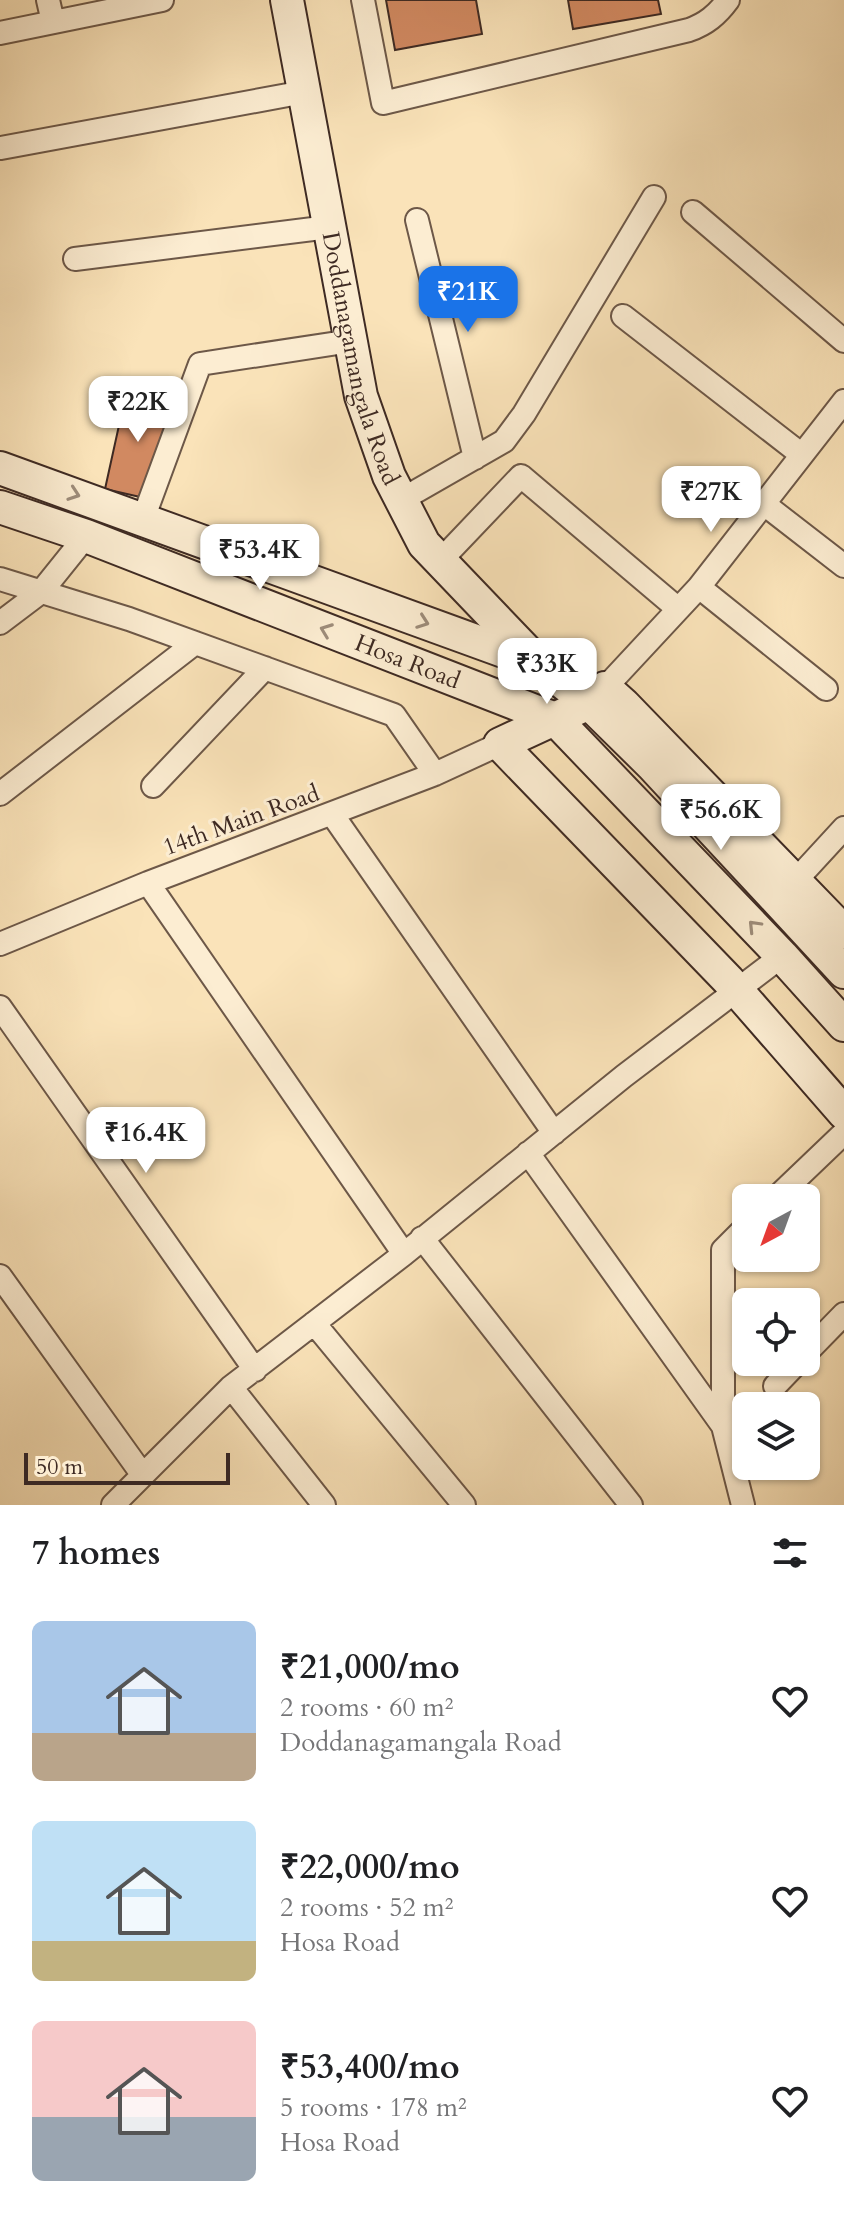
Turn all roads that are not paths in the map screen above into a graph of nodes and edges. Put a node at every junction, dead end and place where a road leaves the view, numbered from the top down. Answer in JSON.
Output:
{"nodes":[{"id":1,"x":162,"y":0,"type":"edge"},
{"id":2,"x":287,"y":0,"type":"edge"},
{"id":3,"x":363,"y":0,"type":"edge"},
{"id":4,"x":728,"y":0,"type":"edge"},
{"id":5,"x":135,"y":3,"type":"edge"},
{"id":6,"x":51,"y":11,"type":"edge"},
{"id":7,"x":0,"y":33,"type":"edge"},
{"id":8,"x":304,"y":92,"type":"junction"},
{"id":9,"x":1,"y":148,"type":"edge"},
{"id":10,"x":654,"y":197,"type":"dead end"},
{"id":11,"x":693,"y":212,"type":"dead end"},
{"id":12,"x":417,"y":220,"type":"dead end"},
{"id":13,"x":329,"y":227,"type":"junction"},
{"id":14,"x":75,"y":259,"type":"dead end"},
{"id":15,"x":623,"y":316,"type":"dead end"},
{"id":16,"x":351,"y":341,"type":"junction"},
{"id":17,"x":844,"y":341,"type":"edge"},
{"id":18,"x":844,"y":401,"type":"edge"},
{"id":19,"x":802,"y":455,"type":"junction"},
{"id":20,"x":475,"y":458,"type":"junction"},
{"id":21,"x":0,"y":468,"type":"edge"},
{"id":22,"x":401,"y":500,"type":"junction"},
{"id":23,"x":764,"y":504,"type":"junction"},
{"id":24,"x":0,"y":507,"type":"edge"},
{"id":25,"x":143,"y":519,"type":"junction"},
{"id":26,"x":86,"y":536,"type":"junction"},
{"id":27,"x":441,"y":560,"type":"junction"},
{"id":28,"x":844,"y":566,"type":"edge"},
{"id":29,"x":0,"y":579,"type":"edge"},
{"id":30,"x":699,"y":587,"type":"junction"},
{"id":31,"x":41,"y":592,"type":"junction"},
{"id":32,"x":677,"y":608,"type":"junction"},
{"id":33,"x":0,"y":623,"type":"edge"},
{"id":34,"x":195,"y":643,"type":"junction"},
{"id":35,"x":539,"y":664,"type":"junction"},
{"id":36,"x":265,"y":668,"type":"junction"},
{"id":37,"x":826,"y":689,"type":"dead end"},
{"id":38,"x":597,"y":695,"type":"junction"},
{"id":39,"x":508,"y":700,"type":"junction"},
{"id":40,"x":555,"y":719,"type":"junction"},
{"id":41,"x":500,"y":744,"type":"junction"},
{"id":42,"x":435,"y":774,"type":"junction"},
{"id":43,"x":153,"y":786,"type":"dead end"},
{"id":44,"x":0,"y":794,"type":"edge"},
{"id":45,"x":332,"y":814,"type":"junction"},
{"id":46,"x":844,"y":828,"type":"edge"},
{"id":47,"x":148,"y":883,"type":"junction"},
{"id":48,"x":787,"y":890,"type":"junction"},
{"id":49,"x":844,"y":932,"type":"edge"},
{"id":50,"x":0,"y":944,"type":"edge"},
{"id":51,"x":782,"y":956,"type":"junction"},
{"id":52,"x":844,"y":972,"type":"edge"},
{"id":53,"x":737,"y":991,"type":"junction"},
{"id":54,"x":0,"y":1007,"type":"edge"},
{"id":55,"x":844,"y":1025,"type":"edge"},
{"id":56,"x":844,"y":1113,"type":"edge"},
{"id":57,"x":554,"y":1133,"type":"junction"},
{"id":58,"x":844,"y":1133,"type":"edge"},
{"id":59,"x":528,"y":1153,"type":"junction"},
{"id":60,"x":791,"y":1184,"type":"edge"},
{"id":61,"x":422,"y":1238,"type":"junction"},
{"id":62,"x":732,"y":1241,"type":"edge"},
{"id":63,"x":404,"y":1254,"type":"junction"},
{"id":64,"x":0,"y":1276,"type":"edge"},
{"id":65,"x":844,"y":1314,"type":"edge"},
{"id":66,"x":314,"y":1323,"type":"junction"},
{"id":67,"x":820,"y":1339,"type":"edge"},
{"id":68,"x":255,"y":1370,"type":"junction"},
{"id":69,"x":785,"y":1376,"type":"edge"},
{"id":70,"x":775,"y":1386,"type":"dead end"},
{"id":71,"x":231,"y":1387,"type":"junction"},
{"id":72,"x":723,"y":1426,"type":"junction"},
{"id":73,"x":142,"y":1474,"type":"junction"},
{"id":74,"x":113,"y":1505,"type":"edge"},
{"id":75,"x":324,"y":1505,"type":"edge"},
{"id":76,"x":464,"y":1505,"type":"edge"},
{"id":77,"x":631,"y":1505,"type":"edge"},
{"id":78,"x":743,"y":1505,"type":"edge"}],
"edges":[{"from":1,"to":5,"type":"street"},
{"from":2,"to":8,"type":"main road","name":"Doddanagamangala Road"},
{"from":3,"to":4,"type":"street"},
{"from":5,"to":6,"type":"street"},
{"from":6,"to":7,"type":"street"},
{"from":8,"to":9,"type":"street"},
{"from":8,"to":13,"type":"main road","name":"Doddanagamangala Road"},
{"from":10,"to":20,"type":"street"},
{"from":11,"to":17,"type":"street"},
{"from":12,"to":20,"type":"street"},
{"from":13,"to":14,"type":"street"},
{"from":13,"to":16,"type":"main road","name":"Doddanagamangala Road"},
{"from":15,"to":19,"type":"street"},
{"from":16,"to":22,"type":"main road","name":"Doddanagamangala Road"},
{"from":16,"to":25,"type":"street"},
{"from":18,"to":19,"type":"street"},
{"from":19,"to":23,"type":"street"},
{"from":20,"to":22,"type":"street"},
{"from":21,"to":25,"type":"main road","name":"Hosa Road","one_way":true},
{"from":22,"to":27,"type":"main road","name":"Doddanagamangala Road"},
{"from":23,"to":28,"type":"street"},
{"from":23,"to":30,"type":"street"},
{"from":24,"to":26,"type":"main road","name":"Hosa Road"},
{"from":25,"to":35,"type":"main road","name":"Hosa Road","one_way":true},
{"from":26,"to":31,"type":"street"},
{"from":39,"to":26,"type":"main road","name":"Hosa Road","one_way":true},
{"from":27,"to":32,"type":"street"},
{"from":27,"to":35,"type":"main road","name":"Doddanagamangala Road"},
{"from":29,"to":31,"type":"street"},
{"from":30,"to":32,"type":"street"},
{"from":30,"to":37,"type":"street"},
{"from":31,"to":33,"type":"street"},
{"from":31,"to":34,"type":"street"},
{"from":32,"to":38,"type":"street"},
{"from":34,"to":36,"type":"street"},
{"from":34,"to":44,"type":"street"},
{"from":35,"to":38,"type":"main road","name":"Hosa Road"},
{"from":35,"to":39,"type":"main road"},
{"from":36,"to":42,"type":"street"},
{"from":36,"to":43,"type":"street"},
{"from":38,"to":40,"type":"main road"},
{"from":38,"to":48,"type":"main road","name":"Hosa Road"},
{"from":39,"to":40,"type":"main road","name":"Hosa Road"},
{"from":40,"to":41,"type":"main road"},
{"from":51,"to":40,"type":"main road","name":"Hosa Road","one_way":true},
{"from":41,"to":42,"type":"street","name":"14th Main Road"},
{"from":41,"to":53,"type":"main road"},
{"from":42,"to":45,"type":"street","name":"14th Main Road"},
{"from":45,"to":47,"type":"street","name":"14th Main Road"},
{"from":45,"to":57,"type":"street"},
{"from":46,"to":48,"type":"street"},
{"from":47,"to":50,"type":"street","name":"14th Main Road"},
{"from":47,"to":63,"type":"street"},
{"from":48,"to":49,"type":"main road"},
{"from":48,"to":52,"type":"main road"},
{"from":51,"to":53,"type":"street"},
{"from":51,"to":55,"type":"main road","name":"Hosa Road"},
{"from":53,"to":56,"type":"main road"},
{"from":53,"to":57,"type":"street"},
{"from":54,"to":68,"type":"street"},
{"from":57,"to":59,"type":"street"},
{"from":58,"to":60,"type":"street"},
{"from":59,"to":61,"type":"street"},
{"from":59,"to":72,"type":"street"},
{"from":61,"to":63,"type":"street"},
{"from":61,"to":77,"type":"street"},
{"from":62,"to":72,"type":"street"},
{"from":63,"to":66,"type":"street"},
{"from":64,"to":73,"type":"street"},
{"from":65,"to":67,"type":"street"},
{"from":66,"to":68,"type":"street"},
{"from":66,"to":76,"type":"street"},
{"from":68,"to":71,"type":"street"},
{"from":69,"to":70,"type":"street"},
{"from":71,"to":73,"type":"street"},
{"from":71,"to":75,"type":"street"},
{"from":72,"to":78,"type":"street"},
{"from":73,"to":74,"type":"street"}]}
